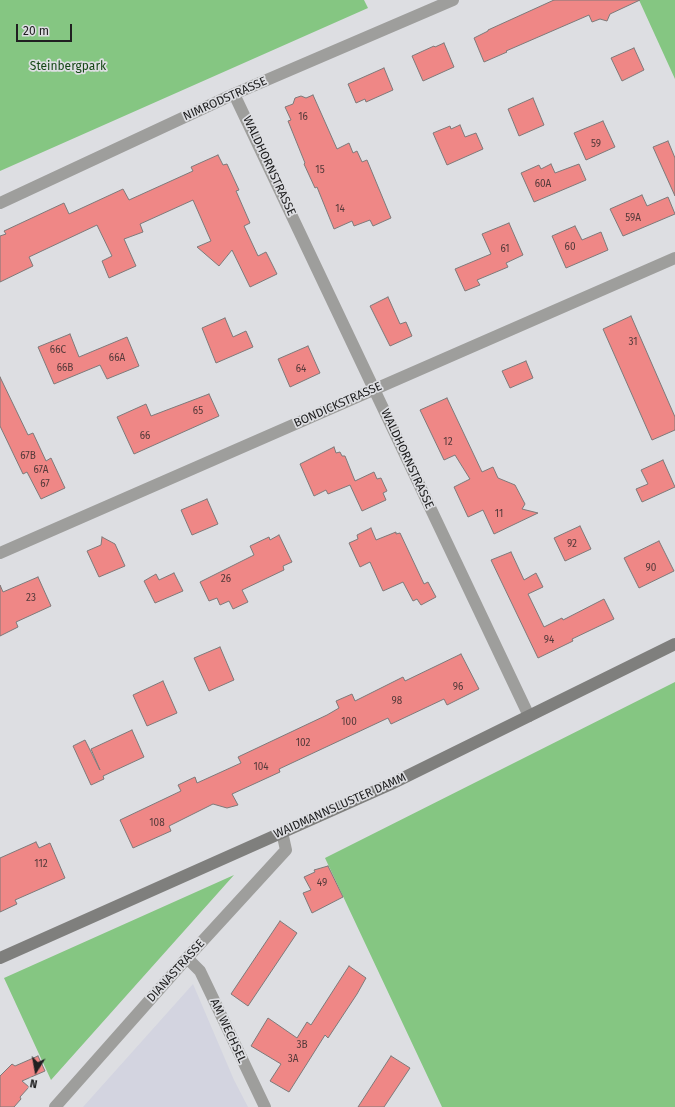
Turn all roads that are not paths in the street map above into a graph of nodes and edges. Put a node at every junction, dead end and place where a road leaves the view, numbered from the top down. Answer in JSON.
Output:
{"nodes":[{"id":1,"x":453,"y":0,"type":"edge"},
{"id":2,"x":234,"y":94,"type":"junction"},
{"id":3,"x":0,"y":204,"type":"edge"},
{"id":4,"x":675,"y":258,"type":"edge"},
{"id":5,"x":374,"y":389,"type":"junction"},
{"id":6,"x":0,"y":553,"type":"edge"},
{"id":7,"x":675,"y":644,"type":"edge"},
{"id":8,"x":529,"y":716,"type":"junction"},
{"id":9,"x":282,"y":832,"type":"junction"},
{"id":10,"x":0,"y":958,"type":"edge"},
{"id":11,"x":187,"y":958,"type":"junction"},
{"id":12,"x":55,"y":1107,"type":"edge"},
{"id":13,"x":264,"y":1107,"type":"edge"}],
"edges":[{"from":1,"to":2,"type":"street","name":"NIMRODSTRASSE"},
{"from":2,"to":3,"type":"street","name":"NIMRODSTRASSE"},
{"from":2,"to":5,"type":"street","name":"WALDHORNSTRASSE"},
{"from":4,"to":5,"type":"street","name":"BONDICKSTRASSE"},
{"from":5,"to":6,"type":"street","name":"BONDICKSTRASSE"},
{"from":5,"to":8,"type":"street","name":"WALDHORNSTRASSE"},
{"from":7,"to":8,"type":"main road","name":"WAIDMANNSLUSTER DAMM"},
{"from":8,"to":9,"type":"main road","name":"WAIDMANNSLUSTER DAMM"},
{"from":9,"to":10,"type":"main road","name":"WAIDMANNSLUSTER DAMM"},
{"from":9,"to":11,"type":"street","name":"DIANASTRASSE"},
{"from":11,"to":12,"type":"street","name":"DIANASTRASSE"},
{"from":11,"to":13,"type":"street","name":"AM WECHSEL"}]}
